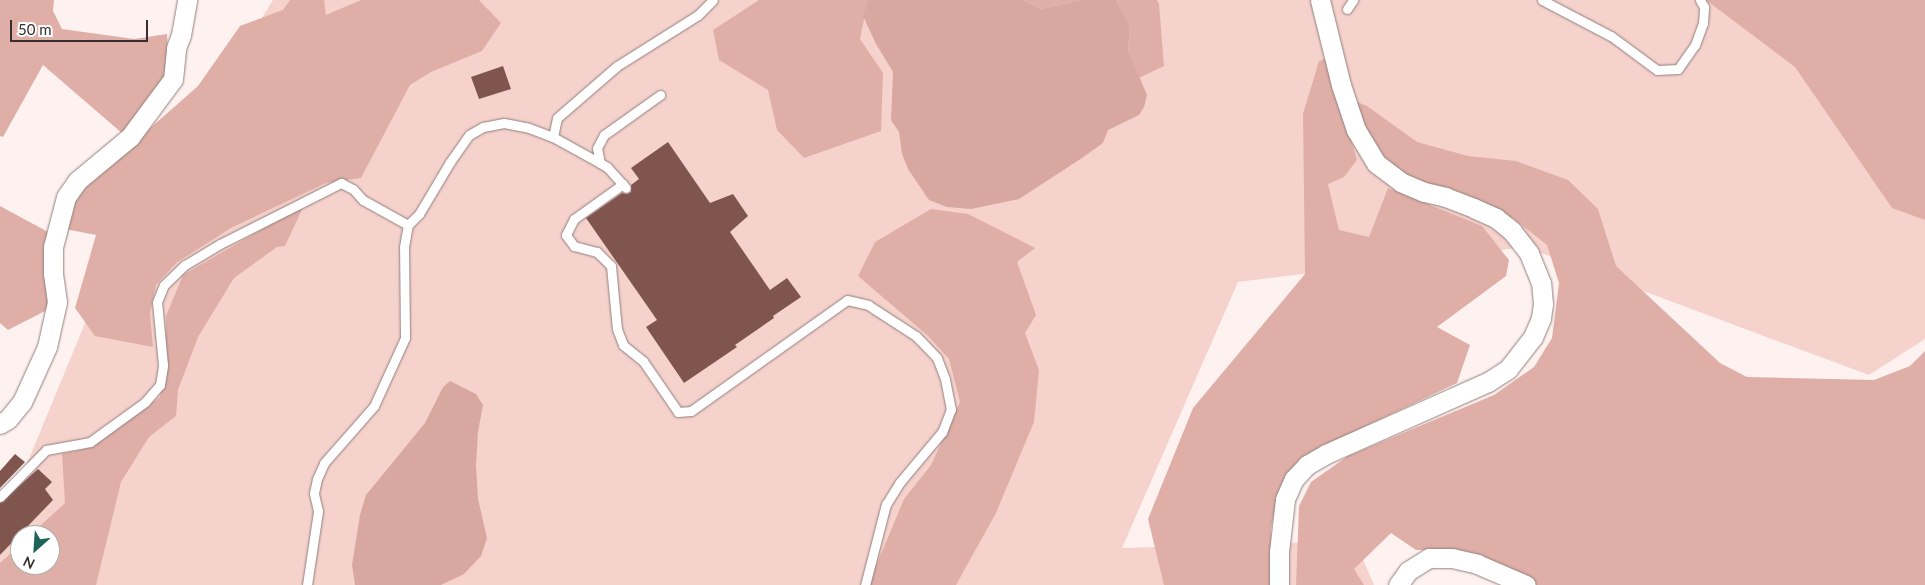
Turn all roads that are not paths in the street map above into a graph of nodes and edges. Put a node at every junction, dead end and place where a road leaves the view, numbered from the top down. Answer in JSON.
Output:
{"nodes":[{"id":1,"x":187,"y":0,"type":"edge"},
{"id":2,"x":713,"y":0,"type":"edge"},
{"id":3,"x":1320,"y":0,"type":"edge"},
{"id":4,"x":1353,"y":0,"type":"edge"},
{"id":5,"x":1542,"y":0,"type":"edge"},
{"id":6,"x":1700,"y":0,"type":"edge"},
{"id":7,"x":1348,"y":9,"type":"dead end"},
{"id":8,"x":660,"y":95,"type":"dead end"},
{"id":9,"x":553,"y":137,"type":"junction"},
{"id":10,"x":600,"y":163,"type":"junction"},
{"id":11,"x":408,"y":225,"type":"junction"},
{"id":12,"x":0,"y":424,"type":"edge"},
{"id":13,"x":0,"y":497,"type":"edge"},
{"id":14,"x":307,"y":585,"type":"edge"},
{"id":15,"x":865,"y":585,"type":"edge"},
{"id":16,"x":1279,"y":585,"type":"edge"},
{"id":17,"x":1398,"y":585,"type":"edge"},
{"id":18,"x":1526,"y":585,"type":"edge"}],
"edges":[{"from":1,"to":12,"type":"street"},
{"from":2,"to":9,"type":"lane"},
{"from":3,"to":16,"type":"street"},
{"from":4,"to":7,"type":"lane"},
{"from":5,"to":6,"type":"lane"},
{"from":8,"to":10,"type":"lane"},
{"from":9,"to":10,"type":"lane"},
{"from":9,"to":11,"type":"lane"},
{"from":10,"to":15,"type":"lane"},
{"from":11,"to":13,"type":"lane"},
{"from":11,"to":14,"type":"lane"},
{"from":17,"to":18,"type":"street"}]}
